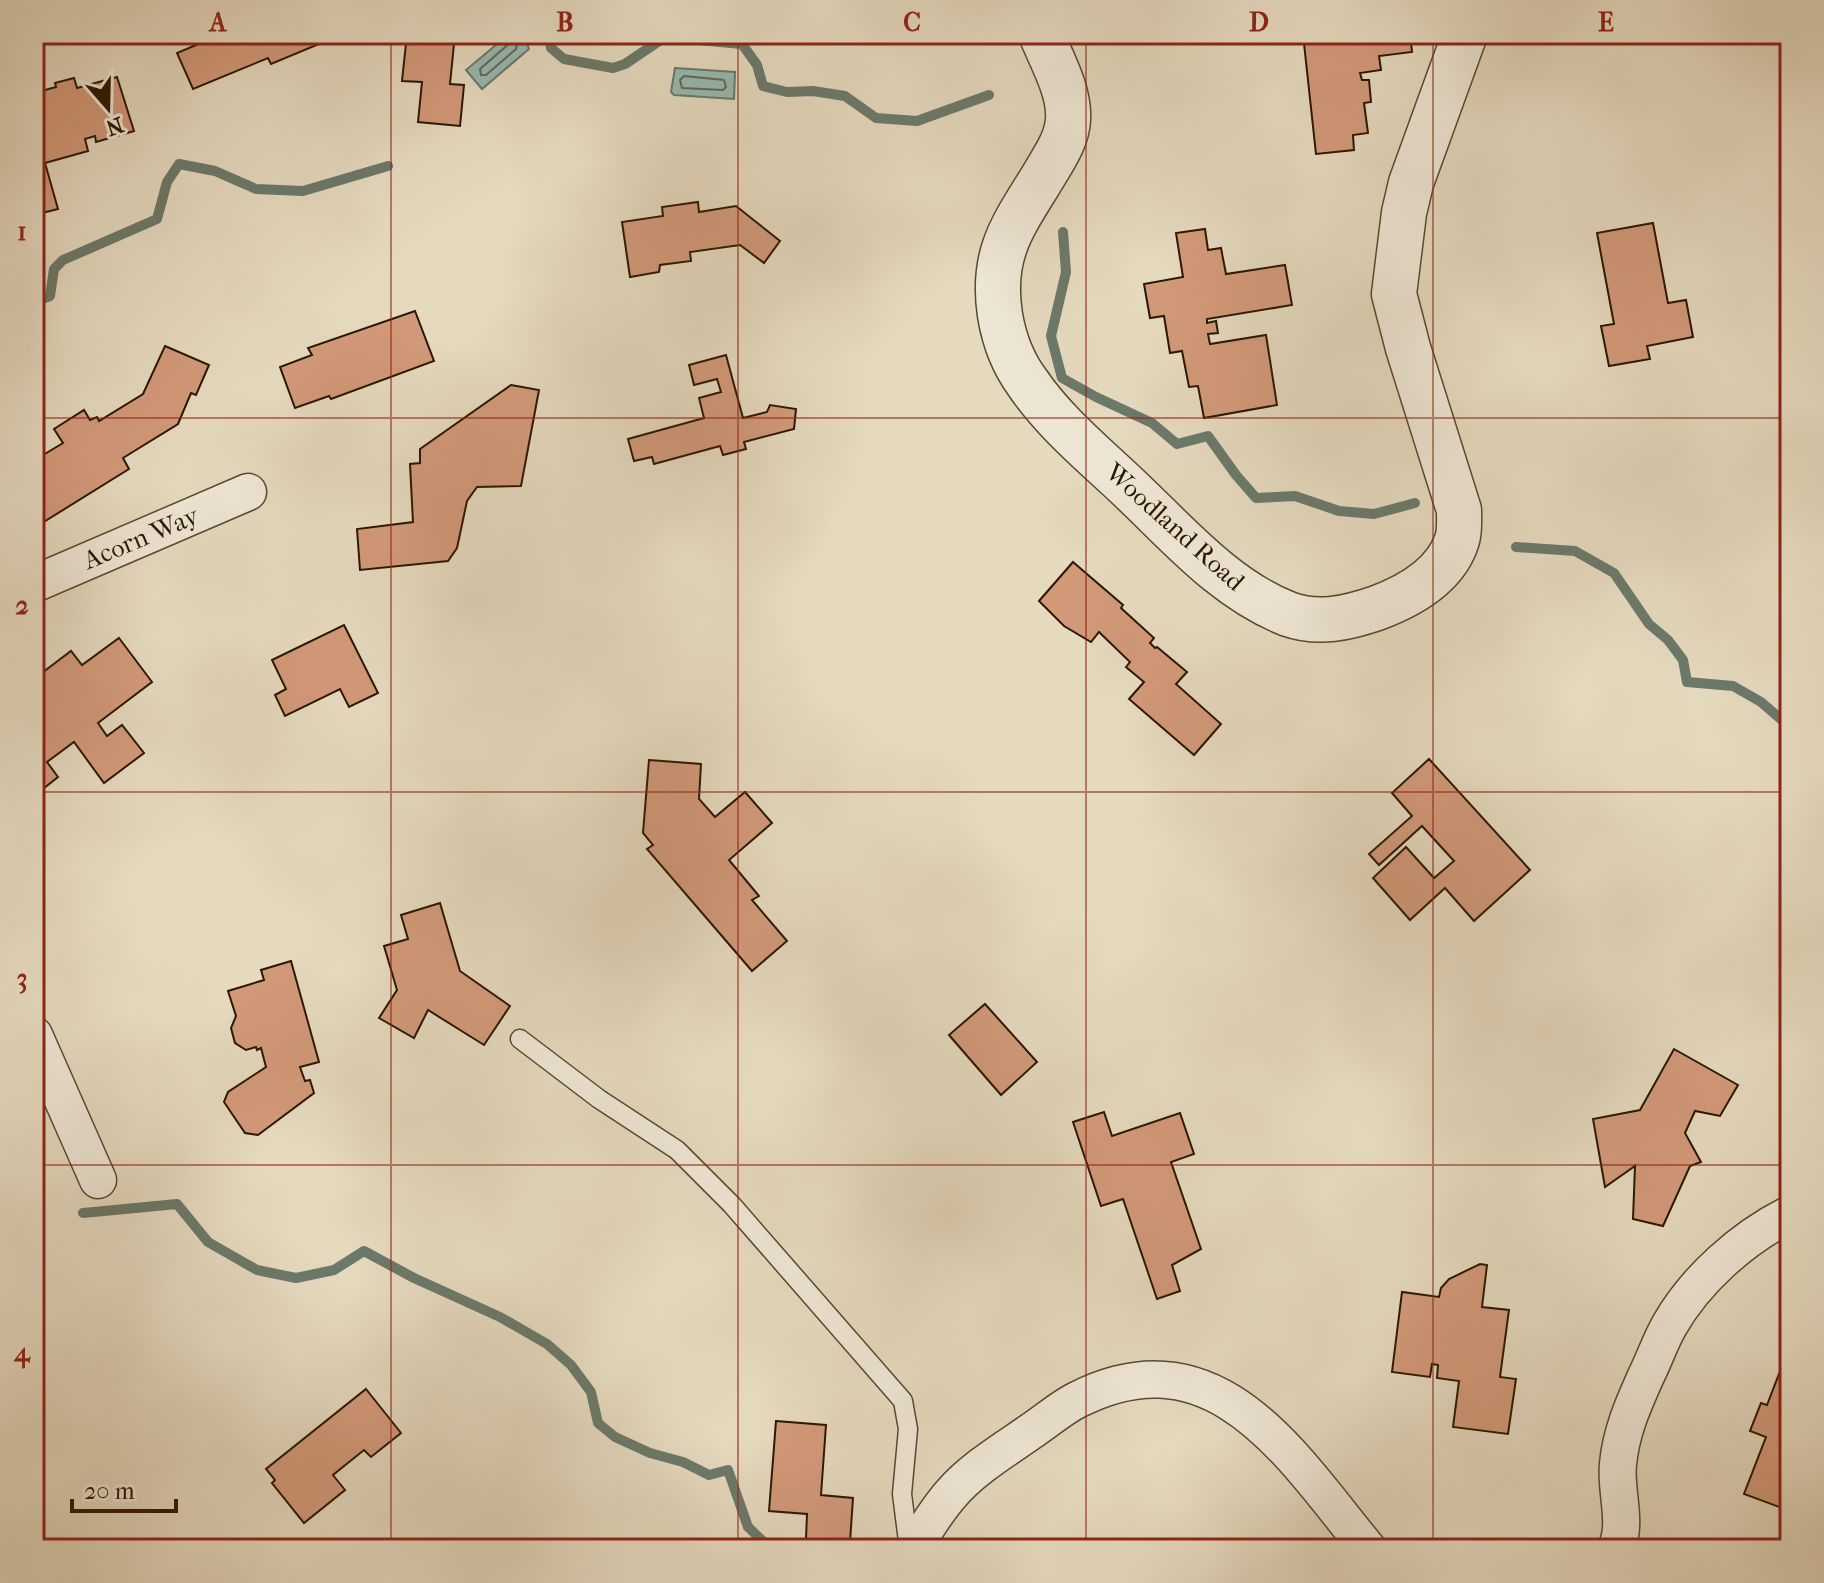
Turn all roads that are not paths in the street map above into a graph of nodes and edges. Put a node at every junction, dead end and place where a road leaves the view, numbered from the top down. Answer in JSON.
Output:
{"nodes":[{"id":1,"x":1041,"y":34,"type":"edge"},
{"id":2,"x":1465,"y":34,"type":"edge"},
{"id":3,"x":248,"y":492,"type":"dead end"},
{"id":4,"x":34,"y":584,"type":"edge"},
{"id":5,"x":34,"y":1035,"type":"edge"},
{"id":6,"x":520,"y":1039,"type":"dead end"},
{"id":7,"x":98,"y":1180,"type":"dead end"},
{"id":8,"x":1790,"y":1214,"type":"edge"},
{"id":9,"x":911,"y":1549,"type":"edge"},
{"id":10,"x":1368,"y":1549,"type":"edge"},
{"id":11,"x":1616,"y":1549,"type":"edge"}],
"edges":[{"from":1,"to":2,"type":"street","name":"Woodland Road"},
{"from":3,"to":4,"type":"street","name":"Acorn Way"},
{"from":5,"to":7,"type":"street"},
{"from":6,"to":9,"type":"lane"},
{"from":8,"to":11,"type":"street"},
{"from":9,"to":10,"type":"street"}]}
